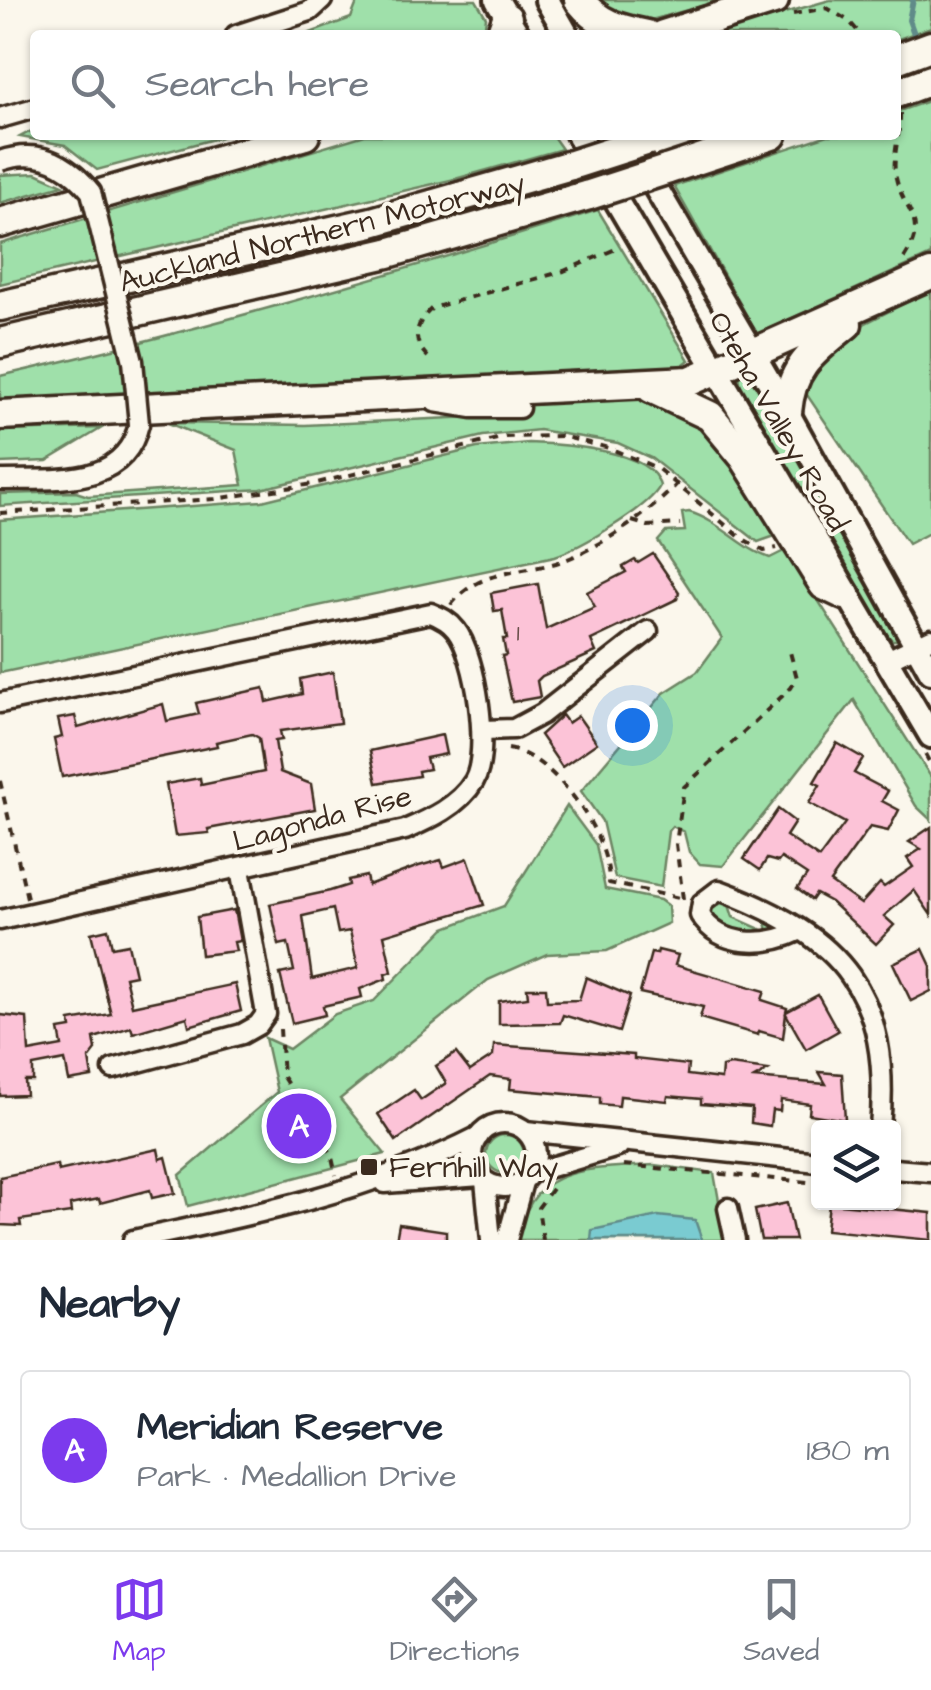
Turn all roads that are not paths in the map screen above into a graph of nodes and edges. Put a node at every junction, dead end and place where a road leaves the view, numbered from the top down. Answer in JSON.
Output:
{"nodes":[{"id":1,"x":322,"y":0,"type":"edge"},
{"id":2,"x":547,"y":0,"type":"edge"},
{"id":3,"x":578,"y":0,"type":"edge"},
{"id":4,"x":780,"y":8,"type":"edge"},
{"id":5,"x":251,"y":30,"type":"edge"},
{"id":6,"x":564,"y":30,"type":"edge"},
{"id":7,"x":622,"y":30,"type":"edge"},
{"id":8,"x":685,"y":30,"type":"edge"},
{"id":9,"x":931,"y":46,"type":"edge"},
{"id":10,"x":901,"y":56,"type":"edge"},
{"id":11,"x":931,"y":80,"type":"edge"},
{"id":12,"x":901,"y":96,"type":"edge"},
{"id":13,"x":30,"y":109,"type":"edge"},
{"id":14,"x":0,"y":118,"type":"edge"},
{"id":15,"x":288,"y":140,"type":"edge"},
{"id":16,"x":581,"y":140,"type":"edge"},
{"id":17,"x":638,"y":140,"type":"edge"},
{"id":18,"x":647,"y":140,"type":"edge"},
{"id":19,"x":757,"y":140,"type":"edge"},
{"id":20,"x":0,"y":161,"type":"edge"},
{"id":21,"x":0,"y":223,"type":"edge"},
{"id":22,"x":931,"y":274,"type":"edge"},
{"id":23,"x":884,"y":297,"type":"junction"},
{"id":24,"x":0,"y":306,"type":"edge"},
{"id":25,"x":0,"y":343,"type":"edge"},
{"id":26,"x":752,"y":354,"type":"junction"},
{"id":27,"x":716,"y":372,"type":"junction"},
{"id":28,"x":642,"y":384,"type":"junction"},
{"id":29,"x":395,"y":395,"type":"junction"},
{"id":30,"x":519,"y":408,"type":"dead end"},
{"id":31,"x":787,"y":412,"type":"junction"},
{"id":32,"x":0,"y":415,"type":"edge"},
{"id":33,"x":0,"y":480,"type":"edge"},
{"id":34,"x":845,"y":595,"type":"junction"},
{"id":35,"x":648,"y":631,"type":"dead end"},
{"id":36,"x":924,"y":640,"type":"edge"},
{"id":37,"x":887,"y":660,"type":"junction"},
{"id":38,"x":931,"y":670,"type":"edge"},
{"id":39,"x":0,"y":702,"type":"edge"},
{"id":40,"x":931,"y":736,"type":"edge"},
{"id":41,"x":483,"y":738,"type":"junction"},
{"id":42,"x":240,"y":869,"type":"junction"},
{"id":43,"x":0,"y":920,"type":"edge"},
{"id":44,"x":799,"y":931,"type":"junction"},
{"id":45,"x":114,"y":1069,"type":"dead end"},
{"id":46,"x":881,"y":1120,"type":"edge"},
{"id":47,"x":526,"y":1132,"type":"junction"},
{"id":48,"x":480,"y":1136,"type":"junction"},
{"id":49,"x":638,"y":1143,"type":"junction"},
{"id":50,"x":811,"y":1161,"type":"edge"},
{"id":51,"x":901,"y":1170,"type":"edge"},
{"id":52,"x":931,"y":1172,"type":"edge"},
{"id":53,"x":527,"y":1177,"type":"junction"},
{"id":54,"x":483,"y":1179,"type":"junction"},
{"id":55,"x":340,"y":1190,"type":"junction"},
{"id":56,"x":728,"y":1208,"type":"dead end"},
{"id":57,"x":133,"y":1240,"type":"edge"},
{"id":58,"x":491,"y":1240,"type":"edge"},
{"id":59,"x":507,"y":1240,"type":"edge"},
{"id":60,"x":734,"y":1240,"type":"edge"}],
"edges":[{"from":1,"to":5,"type":"street"},
{"from":2,"to":6,"type":"main road"},
{"from":3,"to":7,"type":"highway"},
{"from":4,"to":8,"type":"highway"},
{"from":9,"to":10,"type":"highway"},
{"from":11,"to":12,"type":"highway"},
{"from":13,"to":14,"type":"street"},
{"from":15,"to":21,"type":"highway"},
{"from":16,"to":27,"type":"main road","name":"Oteha Valley Road"},
{"from":17,"to":24,"type":"highway","name":"Auckland Northern Motorway","bridge":true},
{"from":18,"to":26,"type":"main road","name":"Oteha Valley Road"},
{"from":19,"to":25,"type":"highway","name":"Auckland Northern Motorway","bridge":true},
{"from":20,"to":33,"type":"street","bridge":true},
{"from":22,"to":23,"type":"highway"},
{"from":23,"to":26,"type":"highway"},
{"from":23,"to":31,"type":"highway"},
{"from":26,"to":27,"type":"highway"},
{"from":26,"to":31,"type":"main road","name":"Oteha Valley Road"},
{"from":27,"to":28,"type":"highway"},
{"from":27,"to":34,"type":"main road","name":"Oteha Valley Road"},
{"from":28,"to":29,"type":"highway"},
{"from":28,"to":34,"type":"highway"},
{"from":29,"to":30,"type":"street"},
{"from":29,"to":32,"type":"highway"},
{"from":31,"to":36,"type":"main road","name":"Oteha Valley Road"},
{"from":34,"to":37,"type":"main road","name":"Oteha Valley Road"},
{"from":35,"to":41,"type":"street"},
{"from":36,"to":37,"type":"street"},
{"from":36,"to":38,"type":"main road","name":"Oteha Valley Road"},
{"from":37,"to":40,"type":"main road","name":"Oteha Valley Road"},
{"from":39,"to":41,"type":"street"},
{"from":41,"to":42,"type":"street","name":"Lagonda Rise"},
{"from":42,"to":43,"type":"street","name":"Lagonda Rise"},
{"from":42,"to":45,"type":"street"},
{"from":44,"to":44,"type":"street"},
{"from":44,"to":46,"type":"street"},
{"from":47,"to":48,"type":"street"},
{"from":47,"to":49,"type":"street"},
{"from":47,"to":53,"type":"street"},
{"from":48,"to":54,"type":"street"},
{"from":48,"to":55,"type":"street"},
{"from":49,"to":50,"type":"street"},
{"from":49,"to":53,"type":"street"},
{"from":51,"to":52,"type":"street"},
{"from":53,"to":54,"type":"street"},
{"from":53,"to":59,"type":"street"},
{"from":54,"to":55,"type":"street"},
{"from":54,"to":58,"type":"street"},
{"from":55,"to":57,"type":"street"},
{"from":56,"to":60,"type":"street"}]}
